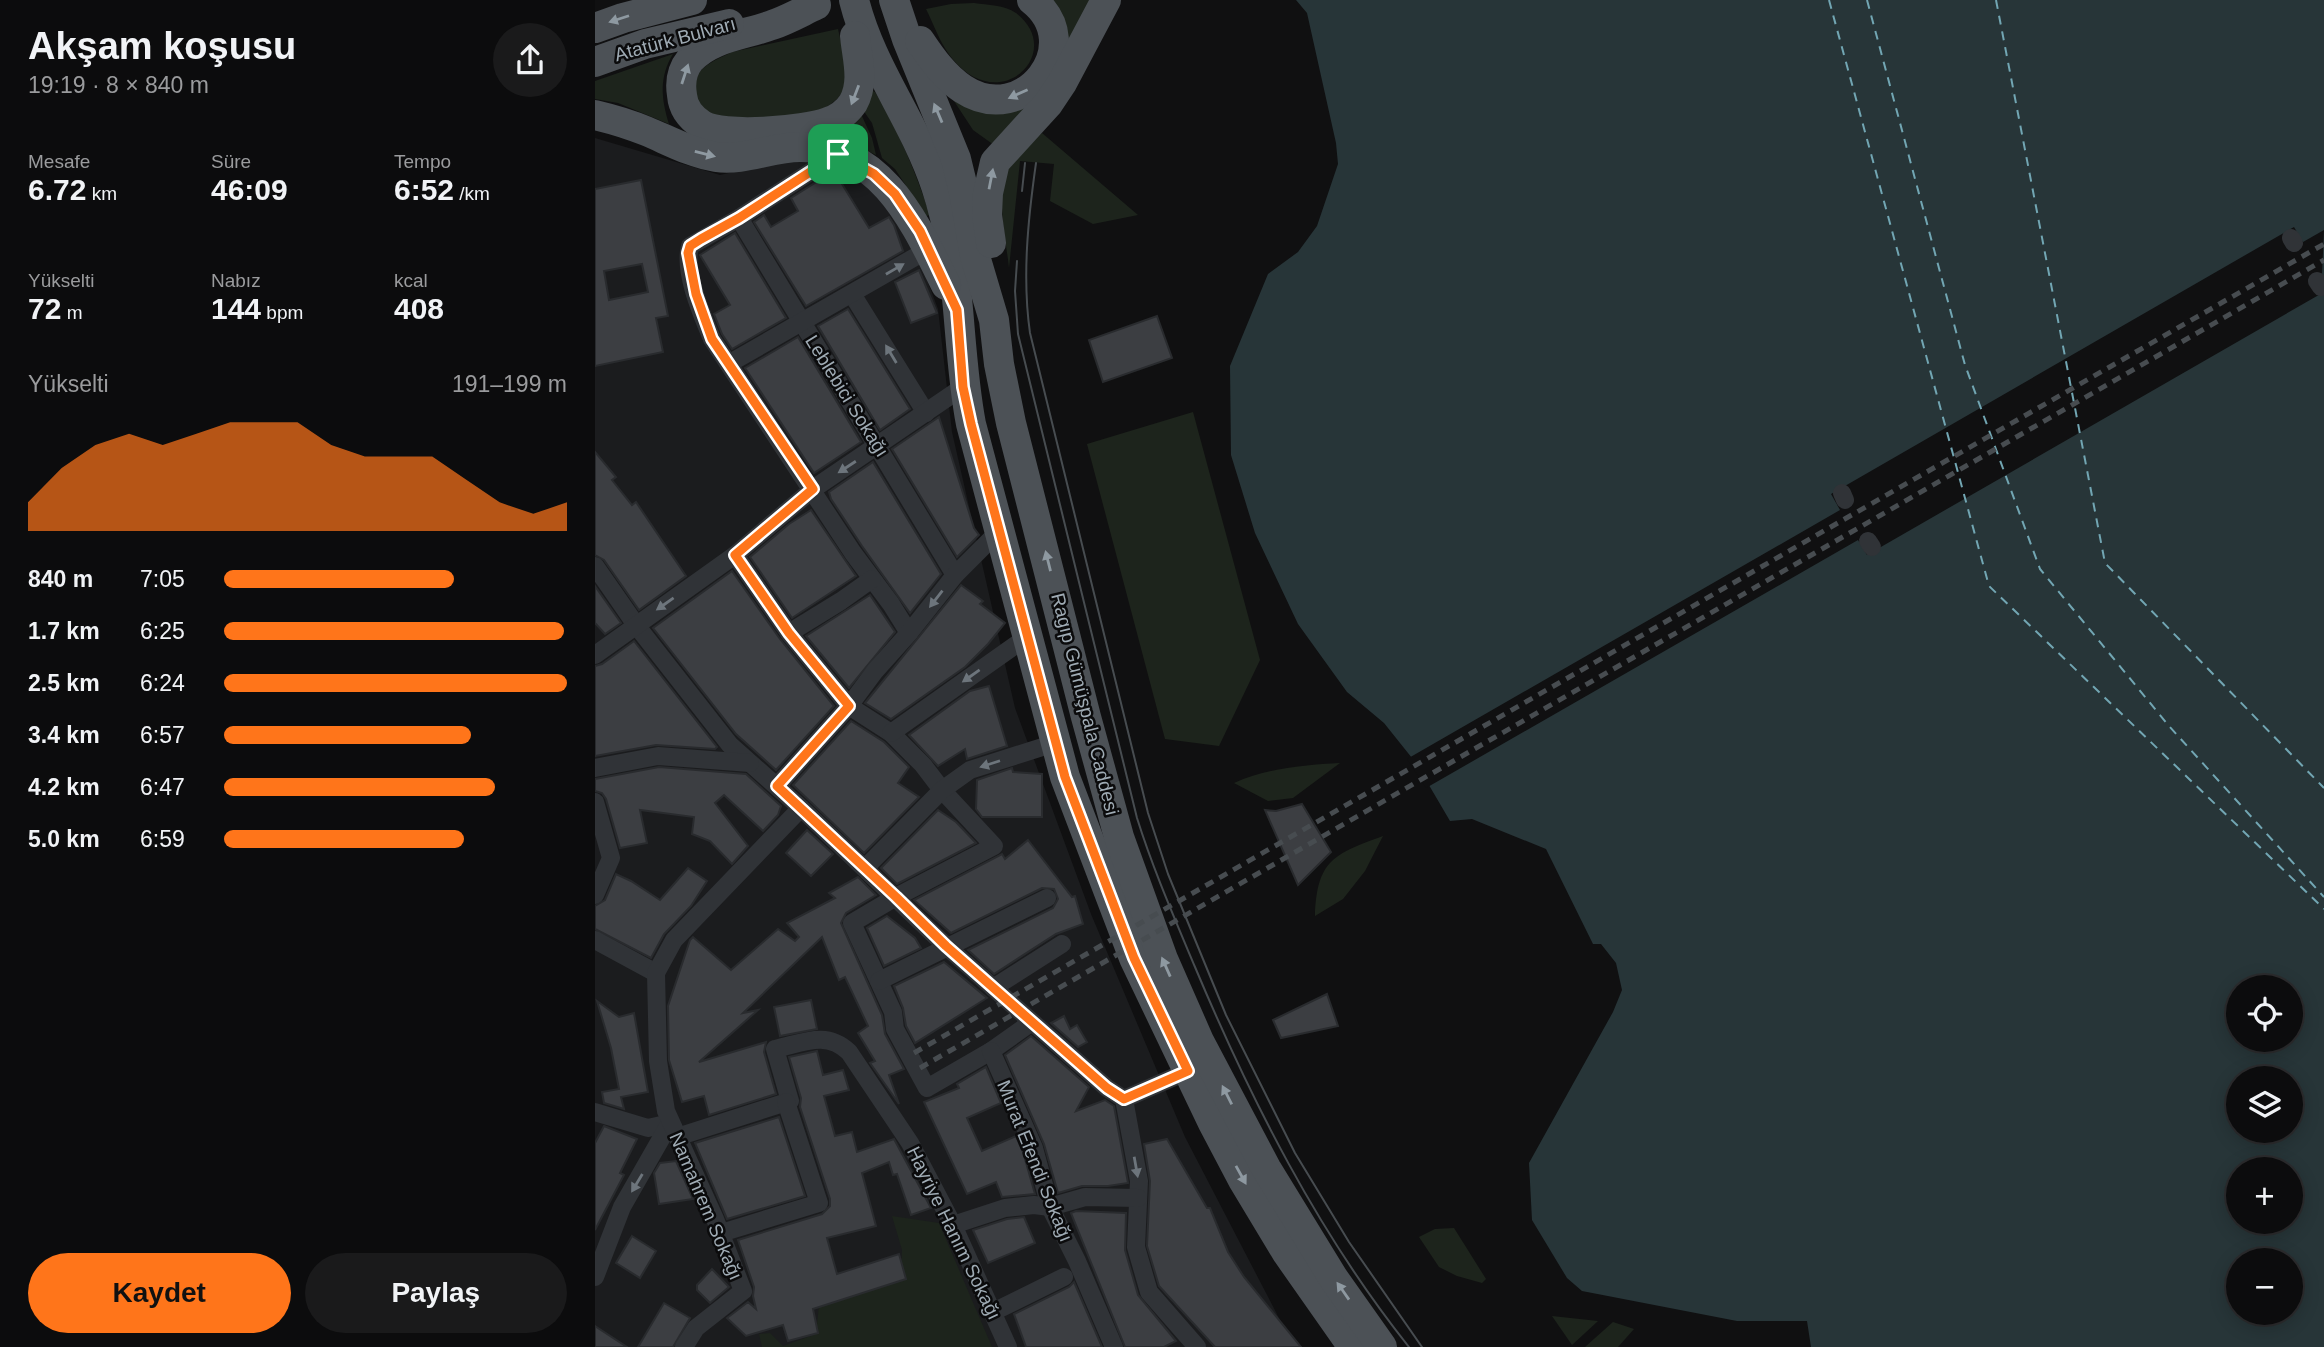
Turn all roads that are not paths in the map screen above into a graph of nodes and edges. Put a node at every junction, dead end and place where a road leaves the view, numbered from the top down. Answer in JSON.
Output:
{"nodes":[{"id":1,"x":692,"y":0,"type":"edge"},
{"id":2,"x":1032,"y":0,"type":"edge"},
{"id":3,"x":1106,"y":0,"type":"edge"},
{"id":4,"x":841,"y":2,"type":"edge"},
{"id":5,"x":896,"y":8,"type":"edge"},
{"id":6,"x":595,"y":28,"type":"edge"},
{"id":7,"x":595,"y":62,"type":"edge"},
{"id":8,"x":595,"y":115,"type":"edge"},
{"id":9,"x":838,"y":154,"type":"junction"},
{"id":10,"x":739,"y":218,"type":"junction"},
{"id":11,"x":929,"y":249,"type":"junction"},
{"id":12,"x":852,"y":294,"type":"junction"},
{"id":13,"x":957,"y":310,"type":"junction"},
{"id":14,"x":993,"y":320,"type":"junction"},
{"id":15,"x":801,"y":322,"type":"junction"},
{"id":16,"x":730,"y":363,"type":"junction"},
{"id":17,"x":963,"y":387,"type":"junction"},
{"id":18,"x":926,"y":413,"type":"junction"},
{"id":19,"x":879,"y":446,"type":"junction"},
{"id":20,"x":813,"y":489,"type":"junction"},
{"id":21,"x":999,"y":531,"type":"junction"},
{"id":22,"x":735,"y":555,"type":"junction"},
{"id":23,"x":595,"y":566,"type":"edge"},
{"id":24,"x":955,"y":575,"type":"junction"},
{"id":25,"x":872,"y":579,"type":"junction"},
{"id":26,"x":636,"y":625,"type":"junction"},
{"id":27,"x":789,"y":633,"type":"junction"},
{"id":28,"x":909,"y":633,"type":"junction"},
{"id":29,"x":1027,"y":637,"type":"junction"},
{"id":30,"x":595,"y":655,"type":"edge"},
{"id":31,"x":849,"y":706,"type":"junction"},
{"id":32,"x":891,"y":733,"type":"junction"},
{"id":33,"x":1055,"y":743,"type":"junction"},
{"id":34,"x":750,"y":763,"type":"junction"},
{"id":35,"x":595,"y":768,"type":"edge"},
{"id":36,"x":777,"y":786,"type":"junction"},
{"id":37,"x":942,"y":790,"type":"junction"},
{"id":38,"x":595,"y":802,"type":"edge"},
{"id":39,"x":801,"y":808,"type":"junction"},
{"id":40,"x":865,"y":868,"type":"junction"},
{"id":41,"x":595,"y":895,"type":"edge"},
{"id":42,"x":896,"y":897,"type":"junction"},
{"id":43,"x":1047,"y":898,"type":"dead end"},
{"id":44,"x":595,"y":940,"type":"edge"},
{"id":45,"x":1062,"y":944,"type":"dead end"},
{"id":46,"x":946,"y":946,"type":"junction"},
{"id":47,"x":656,"y":974,"type":"junction"},
{"id":48,"x":879,"y":981,"type":"junction"},
{"id":49,"x":993,"y":988,"type":"junction"},
{"id":50,"x":1032,"y":1022,"type":"junction"},
{"id":51,"x":991,"y":1051,"type":"junction"},
{"id":52,"x":1188,"y":1071,"type":"junction"},
{"id":53,"x":1124,"y":1099,"type":"junction"},
{"id":54,"x":786,"y":1102,"type":"junction"},
{"id":55,"x":595,"y":1112,"type":"edge"},
{"id":56,"x":674,"y":1130,"type":"junction"},
{"id":57,"x":1138,"y":1198,"type":"junction"},
{"id":58,"x":1050,"y":1207,"type":"junction"},
{"id":59,"x":953,"y":1225,"type":"junction"},
{"id":60,"x":721,"y":1233,"type":"junction"},
{"id":61,"x":595,"y":1277,"type":"edge"},
{"id":62,"x":1063,"y":1277,"type":"dead end"},
{"id":63,"x":993,"y":1312,"type":"junction"},
{"id":64,"x":1193,"y":1346,"type":"edge"},
{"id":65,"x":684,"y":1347,"type":"edge"},
{"id":66,"x":1008,"y":1347,"type":"edge"},
{"id":67,"x":1114,"y":1347,"type":"edge"},
{"id":68,"x":1353,"y":1347,"type":"edge"},
{"id":69,"x":1382,"y":1347,"type":"edge"}],
"edges":[{"from":1,"to":6,"type":"main road","name":"Atatürk Bulvarı","one_way":true},
{"from":2,"to":5,"type":"main road","one_way":true},
{"from":14,"to":3,"type":"main road","one_way":true},
{"from":4,"to":4,"type":"main road","one_way":true},
{"from":4,"to":7,"type":"main road","name":"Atatürk Bulvarı"},
{"from":4,"to":13,"type":"main road","name":"Ragıp Gümüşpala Caddesi"},
{"from":14,"to":5,"type":"main road","name":"Ragıp Gümüşpala Caddesi","one_way":true},
{"from":8,"to":9,"type":"main road","one_way":true},
{"from":9,"to":10,"type":"street"},
{"from":9,"to":11,"type":"main road"},
{"from":10,"to":15,"type":"street","name":"Leblebici Sokağı"},
{"from":10,"to":16,"type":"street"},
{"from":12,"to":11,"type":"street","one_way":true},
{"from":11,"to":13,"type":"main road"},
{"from":12,"to":15,"type":"street"},
{"from":18,"to":12,"type":"street","one_way":true},
{"from":13,"to":17,"type":"main road","name":"Ragıp Gümüşpala Caddesi"},
{"from":69,"to":14,"type":"main road","name":"Ragıp Gümüşpala Caddesi","one_way":true},
{"from":15,"to":16,"type":"street"},
{"from":15,"to":19,"type":"street","name":"Leblebici Sokağı"},
{"from":16,"to":20,"type":"street"},
{"from":17,"to":18,"type":"street"},
{"from":17,"to":21,"type":"main road","name":"Ragıp Gümüşpala Caddesi"},
{"from":18,"to":19,"type":"street"},
{"from":19,"to":20,"type":"street","one_way":true},
{"from":19,"to":24,"type":"street","name":"Leblebici Sokağı"},
{"from":20,"to":22,"type":"street"},
{"from":20,"to":25,"type":"street"},
{"from":21,"to":24,"type":"street"},
{"from":21,"to":29,"type":"main road","name":"Ragıp Gümüşpala Caddesi"},
{"from":22,"to":26,"type":"street","one_way":true},
{"from":22,"to":27,"type":"street"},
{"from":23,"to":26,"type":"street"},
{"from":24,"to":28,"type":"street","one_way":true},
{"from":25,"to":27,"type":"street"},
{"from":25,"to":28,"type":"street"},
{"from":26,"to":30,"type":"street"},
{"from":26,"to":34,"type":"street"},
{"from":27,"to":31,"type":"street"},
{"from":28,"to":31,"type":"street"},
{"from":29,"to":32,"type":"street","one_way":true},
{"from":29,"to":33,"type":"main road","name":"Ragıp Gümüşpala Caddesi"},
{"from":31,"to":32,"type":"street"},
{"from":31,"to":36,"type":"street"},
{"from":32,"to":37,"type":"street"},
{"from":33,"to":37,"type":"street","one_way":true},
{"from":33,"to":52,"type":"main road","name":"Ragıp Gümüşpala Caddesi"},
{"from":34,"to":35,"type":"street"},
{"from":34,"to":36,"type":"street"},
{"from":36,"to":39,"type":"street"},
{"from":37,"to":40,"type":"street"},
{"from":37,"to":42,"type":"street"},
{"from":38,"to":41,"type":"street"},
{"from":39,"to":40,"type":"street"},
{"from":39,"to":47,"type":"street"},
{"from":40,"to":42,"type":"street"},
{"from":42,"to":46,"type":"street"},
{"from":42,"to":48,"type":"street"},
{"from":43,"to":46,"type":"street"},
{"from":44,"to":47,"type":"street"},
{"from":45,"to":49,"type":"street"},
{"from":46,"to":48,"type":"street"},
{"from":46,"to":49,"type":"street"},
{"from":47,"to":56,"type":"street","name":"Namahrem Sokağı"},
{"from":48,"to":51,"type":"street"},
{"from":49,"to":50,"type":"street"},
{"from":50,"to":51,"type":"street"},
{"from":50,"to":53,"type":"street"},
{"from":51,"to":58,"type":"street","name":"Murat Efendi Sokağı"},
{"from":52,"to":53,"type":"street"},
{"from":52,"to":68,"type":"main road","name":"Ragıp Gümüşpala Caddesi","one_way":true},
{"from":53,"to":57,"type":"street","one_way":true},
{"from":54,"to":56,"type":"street"},
{"from":54,"to":59,"type":"street","name":"Hayriye Hanım Sokağı"},
{"from":54,"to":60,"type":"street"},
{"from":55,"to":56,"type":"street"},
{"from":56,"to":60,"type":"street","name":"Namahrem Sokağı"},
{"from":56,"to":61,"type":"street","one_way":true},
{"from":57,"to":58,"type":"street"},
{"from":57,"to":64,"type":"street"},
{"from":58,"to":59,"type":"street"},
{"from":58,"to":67,"type":"street","name":"Murat Efendi Sokağı"},
{"from":59,"to":63,"type":"street","name":"Hayriye Hanım Sokağı"},
{"from":60,"to":65,"type":"street","name":"Namahrem Sokağı"},
{"from":62,"to":63,"type":"street"},
{"from":63,"to":66,"type":"street","name":"Hayriye Hanım Sokağı"}]}
